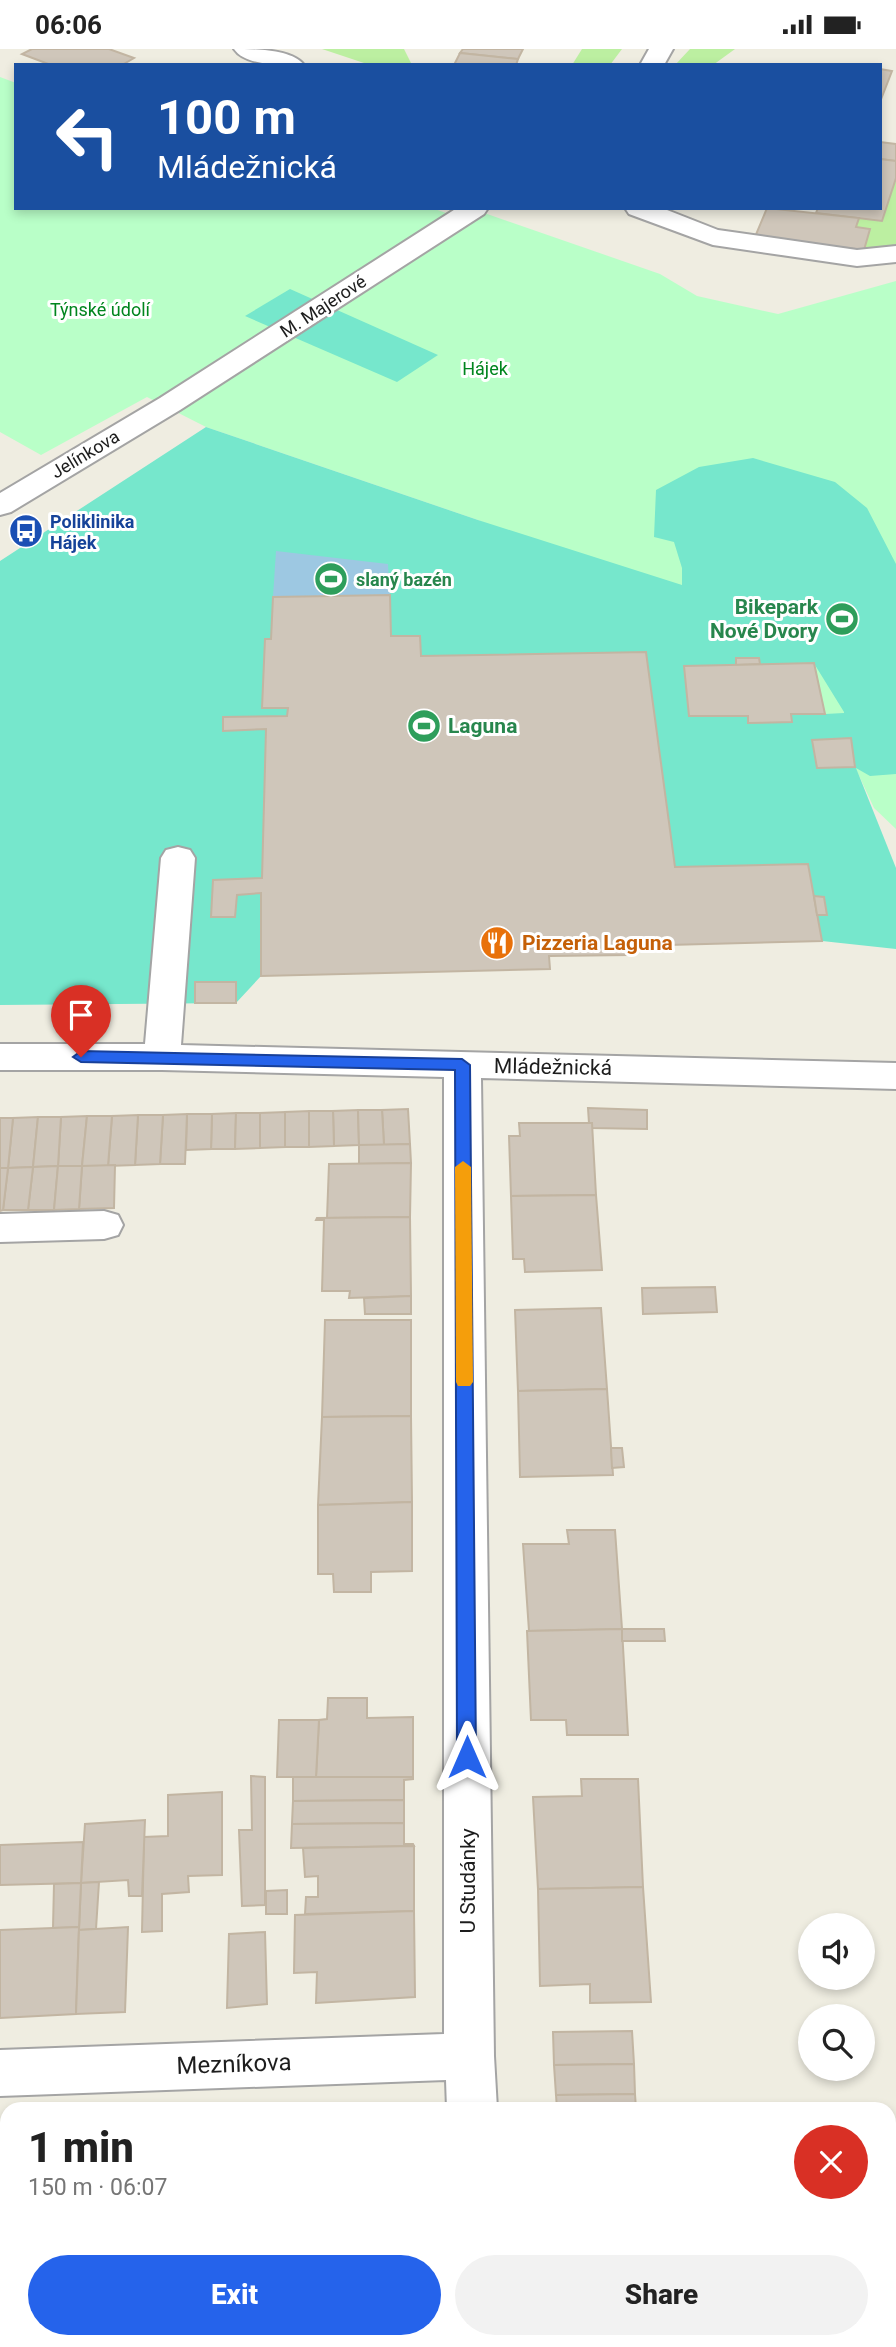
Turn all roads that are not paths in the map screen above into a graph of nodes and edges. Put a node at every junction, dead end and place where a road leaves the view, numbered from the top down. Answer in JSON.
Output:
{"nodes":[{"id":1,"x":246,"y":49,"type":"edge"},
{"id":2,"x":286,"y":63,"type":"edge"},
{"id":3,"x":472,"y":210,"type":"edge"},
{"id":4,"x":643,"y":210,"type":"edge"},
{"id":5,"x":896,"y":254,"type":"edge"},
{"id":6,"x":170,"y":404,"type":"joint"},
{"id":7,"x":4,"y":498,"type":"edge"},
{"id":8,"x":178,"y":858,"type":"dead end"},
{"id":9,"x":0,"y":1057,"type":"edge"},
{"id":10,"x":162,"y":1057,"type":"junction"},
{"id":11,"x":462,"y":1065,"type":"junction"},
{"id":12,"x":896,"y":1076,"type":"edge"},
{"id":13,"x":104,"y":1225,"type":"dead end"},
{"id":14,"x":0,"y":1228,"type":"edge"},
{"id":15,"x":469,"y":2056,"type":"junction"},
{"id":16,"x":0,"y":2073,"type":"edge"},
{"id":17,"x":472,"y":2102,"type":"edge"}],
"edges":[{"from":1,"to":2,"type":"street"},
{"from":3,"to":6,"type":"street","name":"M. Majerové"},
{"from":4,"to":5,"type":"street"},
{"from":6,"to":7,"type":"street","name":"Jelínkova"},
{"from":8,"to":10,"type":"street"},
{"from":9,"to":10,"type":"street","name":"Mládežnická"},
{"from":10,"to":11,"type":"street","name":"Mládežnická"},
{"from":11,"to":12,"type":"street","name":"Mládežnická"},
{"from":11,"to":15,"type":"street","name":"U Studánky"},
{"from":13,"to":14,"type":"street"},
{"from":15,"to":16,"type":"street","name":"Mezníkova"},
{"from":15,"to":17,"type":"street","name":"U Studánky"}]}
